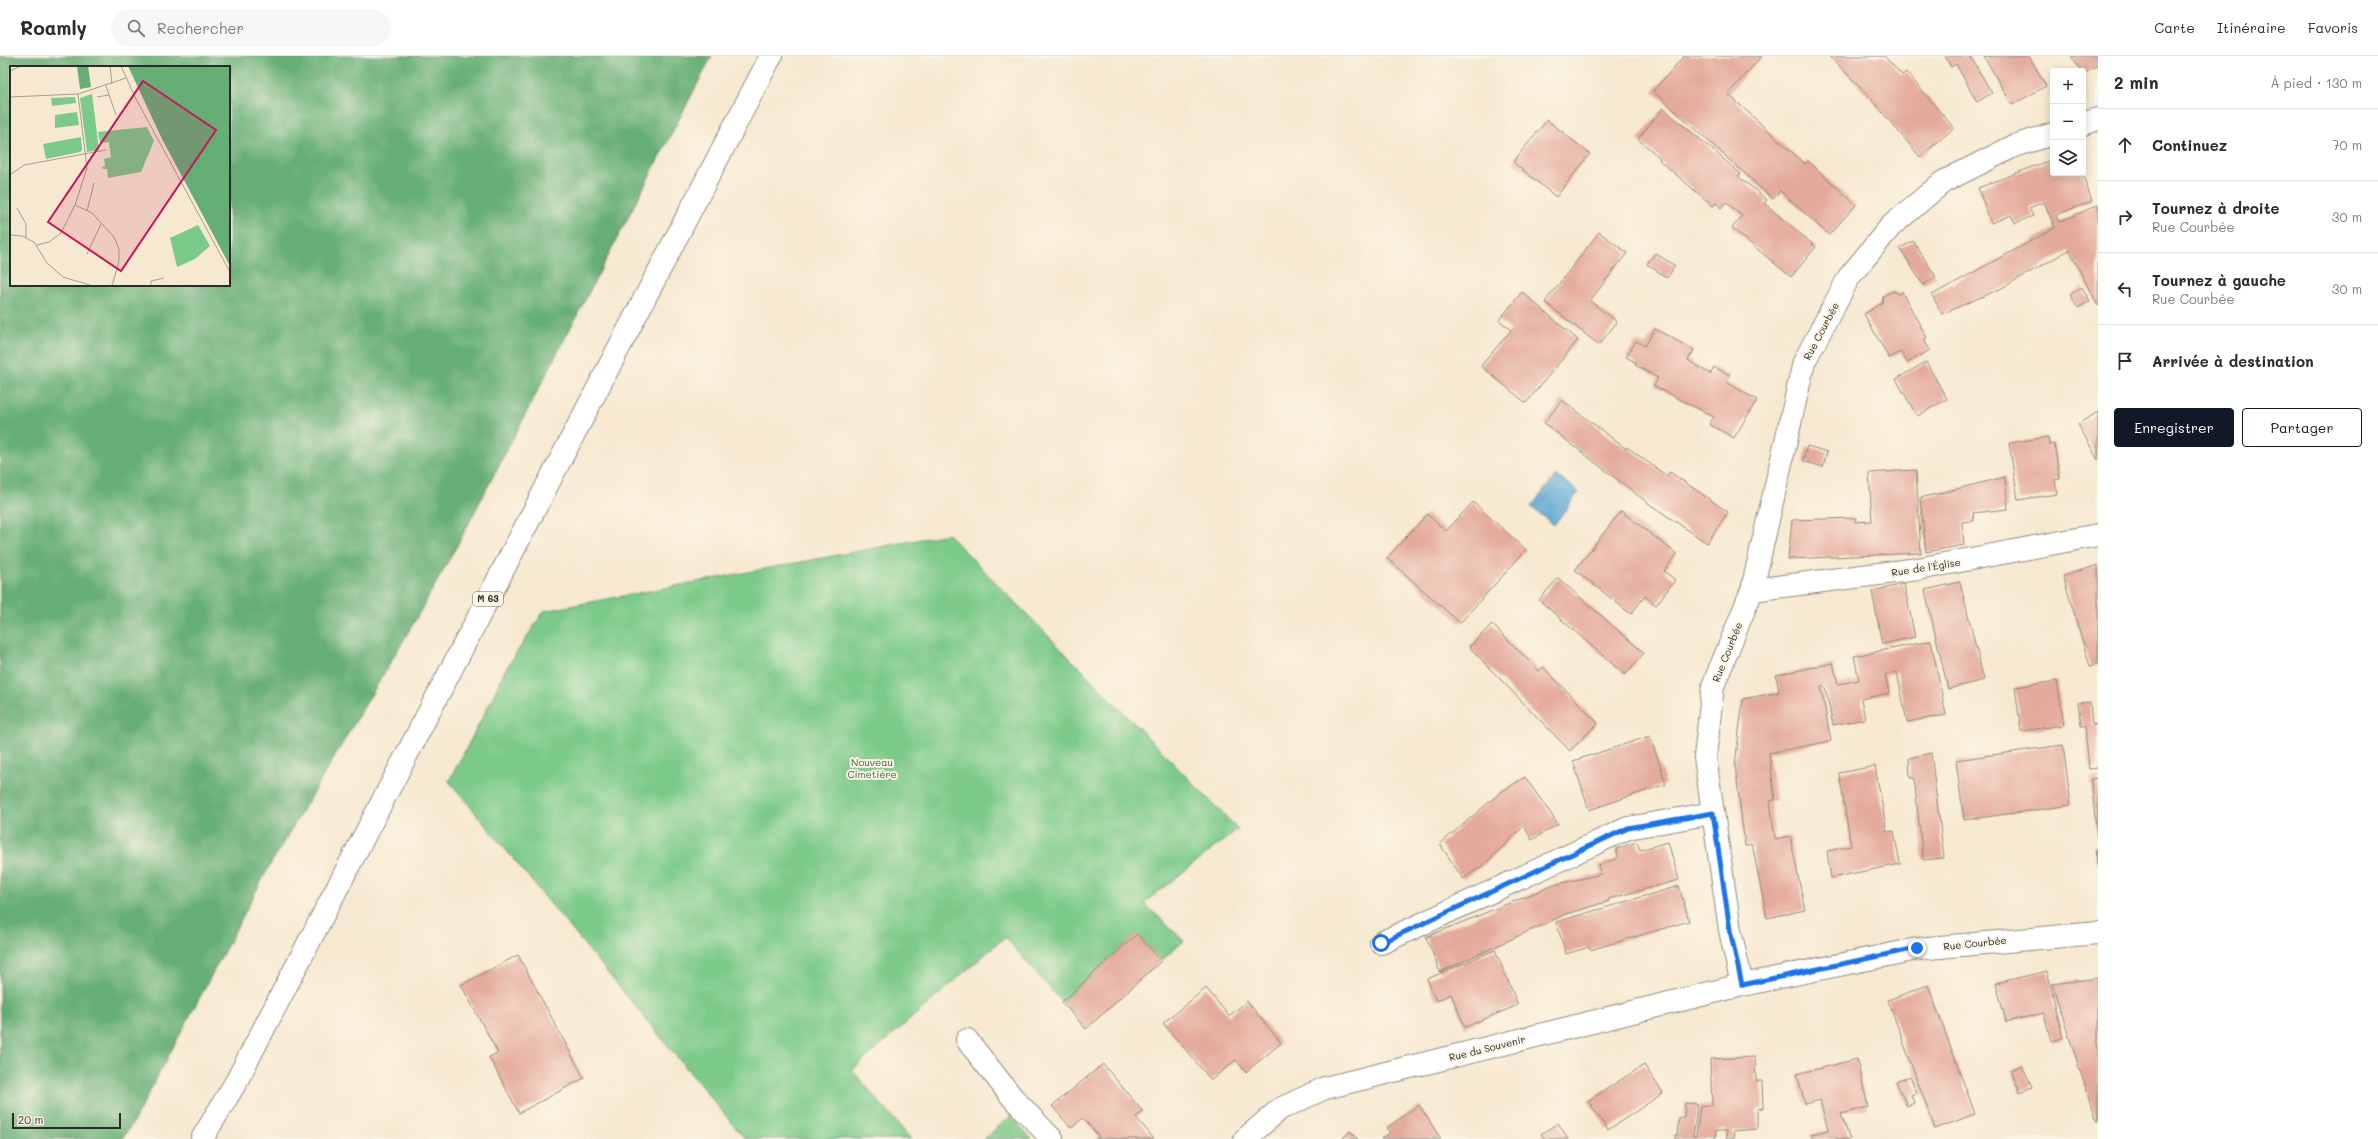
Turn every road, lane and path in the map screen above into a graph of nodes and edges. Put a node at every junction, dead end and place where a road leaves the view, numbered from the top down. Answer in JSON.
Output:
{"nodes":[{"id":1,"x":771,"y":56,"type":"edge"},
{"id":2,"x":2098,"y":119,"type":"edge"},
{"id":3,"x":2086,"y":123,"type":"edge"},
{"id":4,"x":2050,"y":135,"type":"edge"},
{"id":5,"x":2098,"y":535,"type":"edge"},
{"id":6,"x":1752,"y":590,"type":"junction"},
{"id":7,"x":1713,"y":813,"type":"junction"},
{"id":8,"x":2098,"y":933,"type":"edge"},
{"id":9,"x":1381,"y":943,"type":"dead end"},
{"id":10,"x":1742,"y":985,"type":"junction"},
{"id":11,"x":967,"y":1040,"type":"dead end"},
{"id":12,"x":202,"y":1139,"type":"edge"},
{"id":13,"x":1052,"y":1139,"type":"edge"},
{"id":14,"x":1245,"y":1139,"type":"edge"}],
"edges":[{"from":1,"to":12,"type":"street","number":"M 63"},
{"from":2,"to":3,"type":"street"},
{"from":4,"to":6,"type":"street","name":"Rue Courbée"},
{"from":5,"to":6,"type":"street","name":"Rue de l'Église"},
{"from":6,"to":7,"type":"street","name":"Rue Courbée"},
{"from":7,"to":9,"type":"street"},
{"from":7,"to":10,"type":"street","name":"Rue Courbée"},
{"from":8,"to":10,"type":"street","name":"Rue Courbée"},
{"from":10,"to":14,"type":"street","name":"Rue du Souvenir"},
{"from":11,"to":13,"type":"street"}]}
